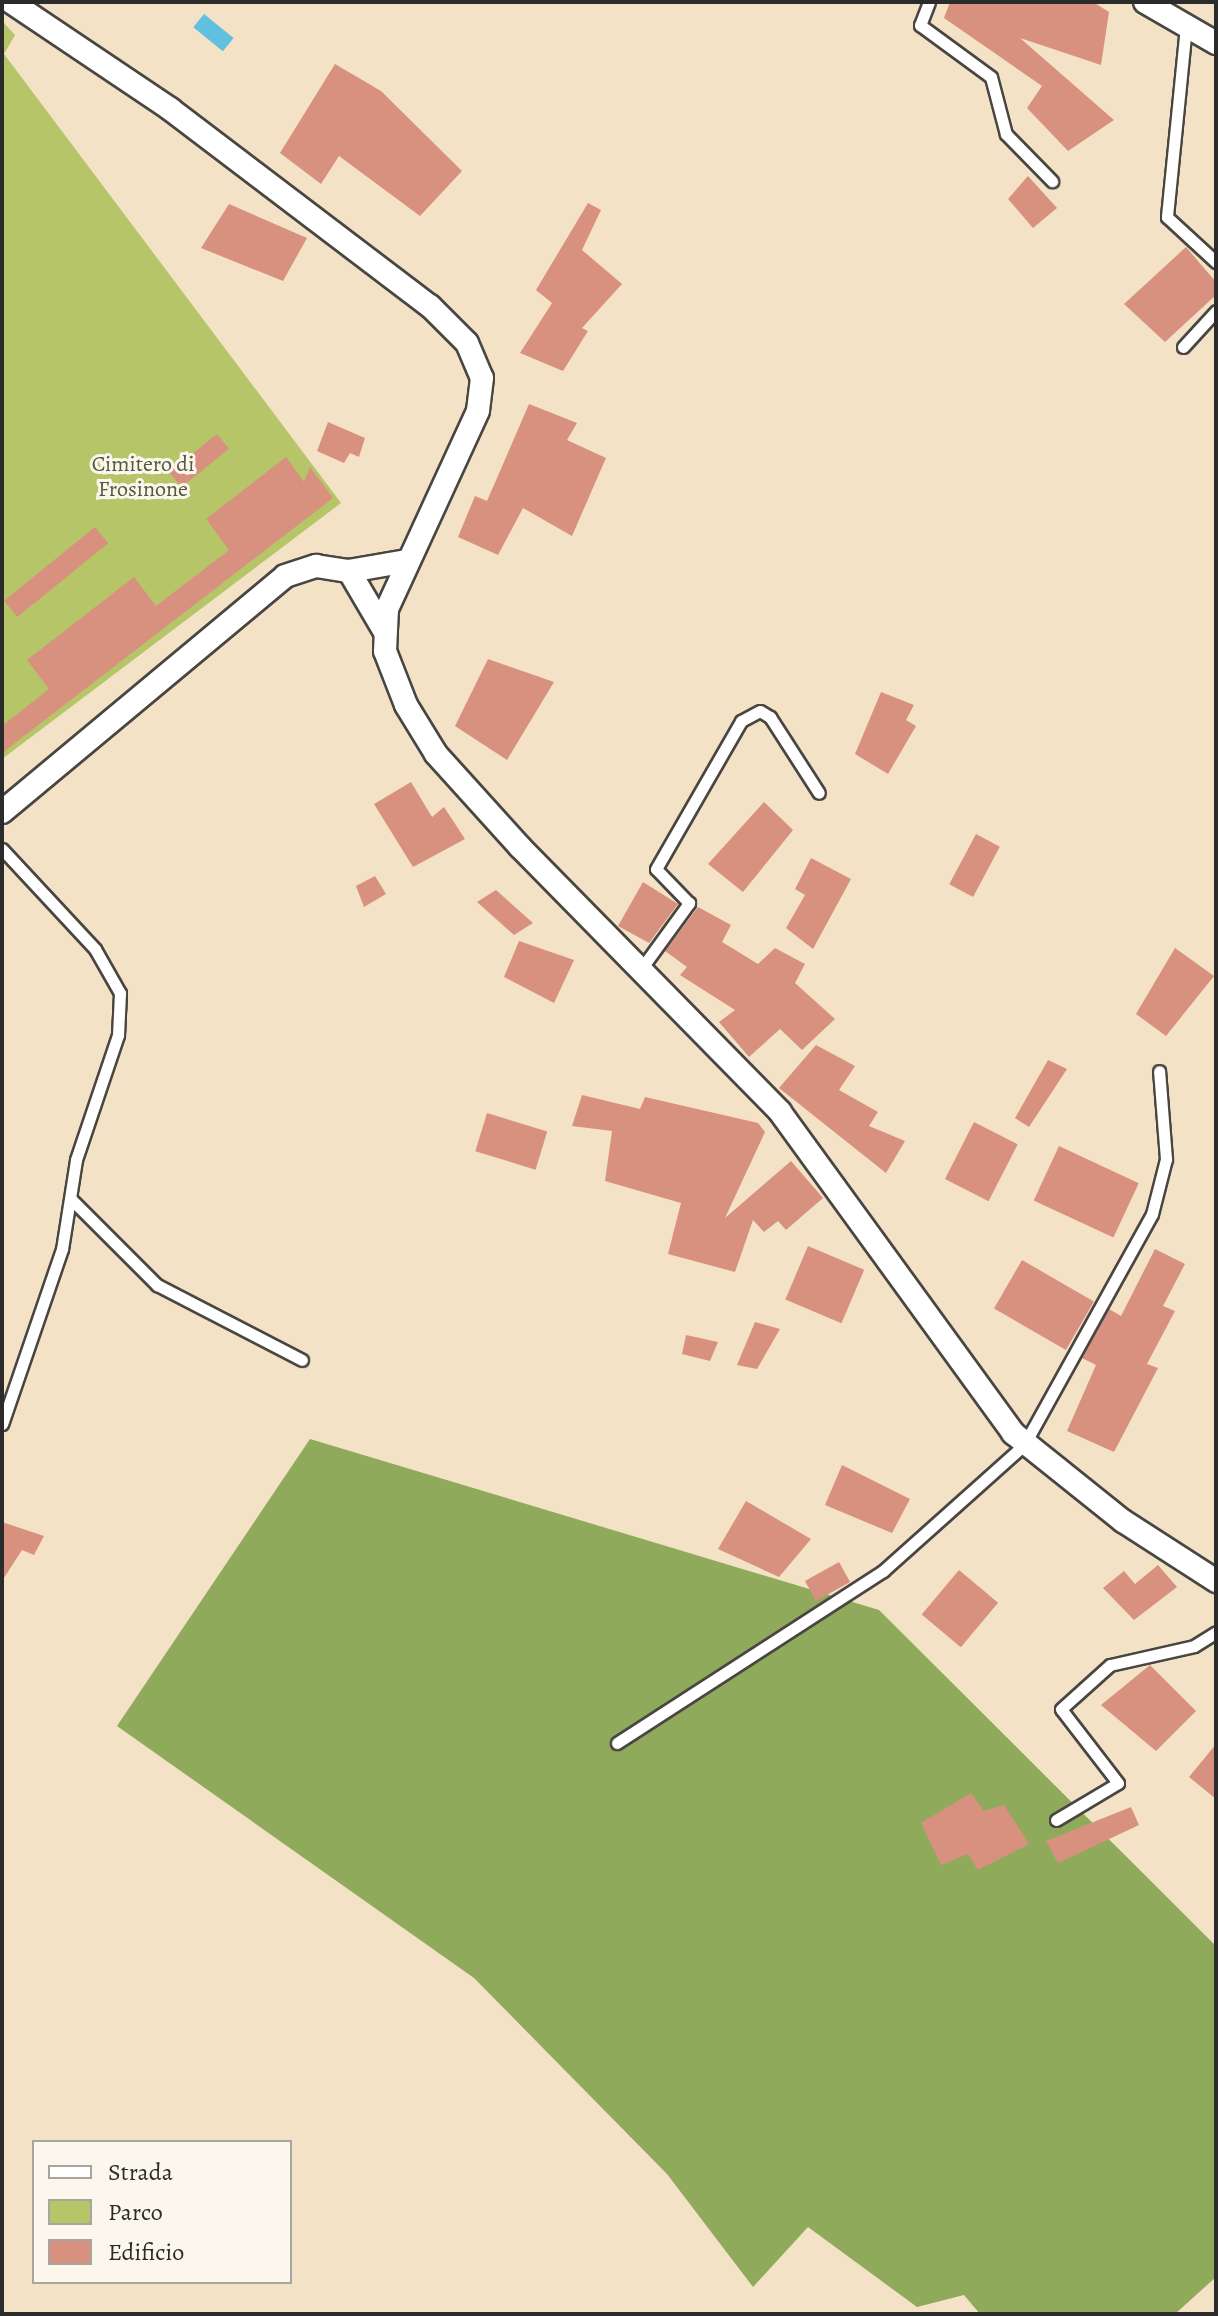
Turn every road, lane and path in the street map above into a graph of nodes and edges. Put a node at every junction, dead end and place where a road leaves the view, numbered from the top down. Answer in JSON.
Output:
{"nodes":[{"id":1,"x":11,"y":2,"type":"edge"},
{"id":2,"x":929,"y":2,"type":"edge"},
{"id":3,"x":1145,"y":2,"type":"edge"},
{"id":4,"x":1186,"y":26,"type":"junction"},
{"id":5,"x":1216,"y":43,"type":"edge"},
{"id":6,"x":1052,"y":181,"type":"dead end"},
{"id":7,"x":1216,"y":262,"type":"edge"},
{"id":8,"x":1216,"y":311,"type":"edge"},
{"id":9,"x":1183,"y":347,"type":"dead end"},
{"id":10,"x":407,"y":561,"type":"junction"},
{"id":11,"x":349,"y":571,"type":"junction"},
{"id":12,"x":385,"y":633,"type":"junction"},
{"id":13,"x":819,"y":793,"type":"dead end"},
{"id":14,"x":2,"y":812,"type":"edge"},
{"id":15,"x":2,"y":849,"type":"edge"},
{"id":16,"x":641,"y":969,"type":"junction"},
{"id":17,"x":1159,"y":1071,"type":"dead end"},
{"id":18,"x":71,"y":1199,"type":"junction"},
{"id":19,"x":302,"y":1360,"type":"dead end"},
{"id":20,"x":2,"y":1424,"type":"edge"},
{"id":21,"x":1024,"y":1445,"type":"junction"},
{"id":22,"x":1216,"y":1581,"type":"edge"},
{"id":23,"x":1216,"y":1632,"type":"edge"},
{"id":24,"x":617,"y":1743,"type":"dead end"},
{"id":25,"x":1056,"y":1820,"type":"dead end"}],
"edges":[{"from":1,"to":10,"type":"street"},
{"from":2,"to":6,"type":"lane"},
{"from":3,"to":4,"type":"street"},
{"from":4,"to":5,"type":"street"},
{"from":4,"to":7,"type":"lane"},
{"from":8,"to":9,"type":"lane"},
{"from":10,"to":11,"type":"street"},
{"from":10,"to":12,"type":"street"},
{"from":11,"to":12,"type":"street"},
{"from":11,"to":14,"type":"street"},
{"from":12,"to":16,"type":"street"},
{"from":13,"to":16,"type":"lane"},
{"from":15,"to":18,"type":"lane"},
{"from":16,"to":21,"type":"street"},
{"from":17,"to":21,"type":"lane"},
{"from":18,"to":19,"type":"lane"},
{"from":18,"to":20,"type":"lane"},
{"from":21,"to":22,"type":"street"},
{"from":21,"to":24,"type":"lane"},
{"from":23,"to":25,"type":"lane"}]}
